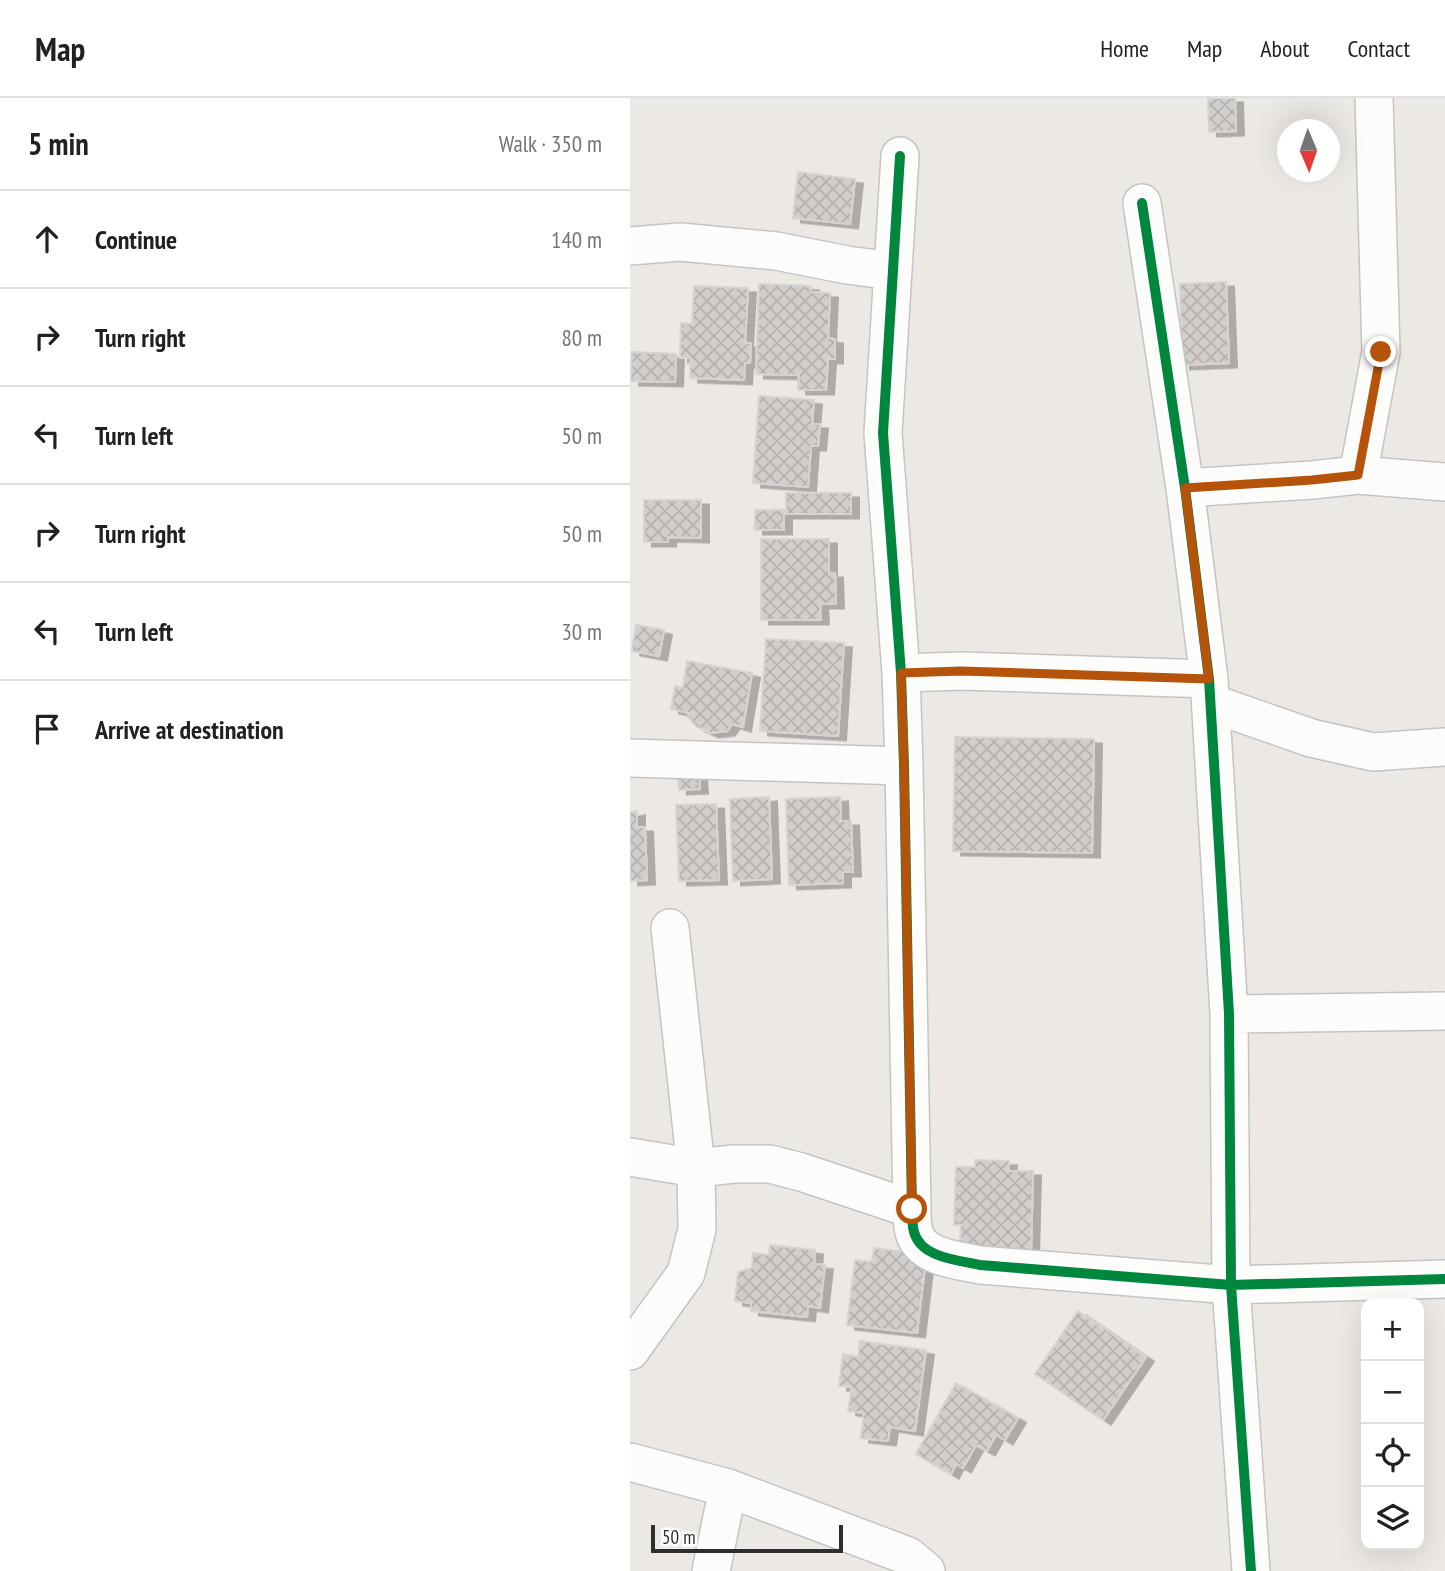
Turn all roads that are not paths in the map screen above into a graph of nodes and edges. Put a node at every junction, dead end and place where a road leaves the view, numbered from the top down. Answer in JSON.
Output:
{"nodes":[{"id":1,"x":1374,"y":98,"type":"edge"},
{"id":2,"x":900,"y":156,"type":"dead end"},
{"id":3,"x":1142,"y":203,"type":"dead end"},
{"id":4,"x":630,"y":246,"type":"edge"},
{"id":5,"x":893,"y":271,"type":"junction"},
{"id":6,"x":1358,"y":475,"type":"junction"},
{"id":7,"x":1445,"y":482,"type":"edge"},
{"id":8,"x":1185,"y":488,"type":"junction"},
{"id":9,"x":901,"y":673,"type":"junction"},
{"id":10,"x":1210,"y":691,"type":"junction"},
{"id":11,"x":1445,"y":747,"type":"edge"},
{"id":12,"x":630,"y":758,"type":"edge"},
{"id":13,"x":904,"y":766,"type":"junction"},
{"id":14,"x":670,"y":928,"type":"dead end"},
{"id":15,"x":1445,"y":1012,"type":"edge"},
{"id":16,"x":1229,"y":1014,"type":"junction"},
{"id":17,"x":630,"y":1157,"type":"edge"},
{"id":18,"x":696,"y":1168,"type":"junction"},
{"id":19,"x":912,"y":1209,"type":"junction"},
{"id":20,"x":1445,"y":1279,"type":"edge"},
{"id":21,"x":1231,"y":1285,"type":"junction"},
{"id":22,"x":630,"y":1351,"type":"edge"},
{"id":23,"x":630,"y":1462,"type":"edge"},
{"id":24,"x":728,"y":1488,"type":"junction"},
{"id":25,"x":711,"y":1571,"type":"edge"},
{"id":26,"x":926,"y":1571,"type":"edge"},
{"id":27,"x":1251,"y":1571,"type":"edge"}],
"edges":[{"from":1,"to":6,"type":"street"},
{"from":2,"to":5,"type":"street"},
{"from":3,"to":8,"type":"street"},
{"from":4,"to":5,"type":"street"},
{"from":5,"to":9,"type":"street"},
{"from":6,"to":7,"type":"street"},
{"from":6,"to":8,"type":"street"},
{"from":8,"to":10,"type":"street"},
{"from":9,"to":10,"type":"street"},
{"from":9,"to":13,"type":"street"},
{"from":10,"to":11,"type":"street"},
{"from":10,"to":16,"type":"street"},
{"from":12,"to":13,"type":"street"},
{"from":13,"to":19,"type":"street"},
{"from":14,"to":18,"type":"street"},
{"from":15,"to":16,"type":"street"},
{"from":16,"to":21,"type":"street"},
{"from":17,"to":18,"type":"street"},
{"from":18,"to":19,"type":"street"},
{"from":18,"to":22,"type":"street"},
{"from":19,"to":21,"type":"street"},
{"from":20,"to":21,"type":"street"},
{"from":21,"to":27,"type":"street"},
{"from":23,"to":24,"type":"street"},
{"from":24,"to":25,"type":"street"},
{"from":24,"to":26,"type":"street"}]}
